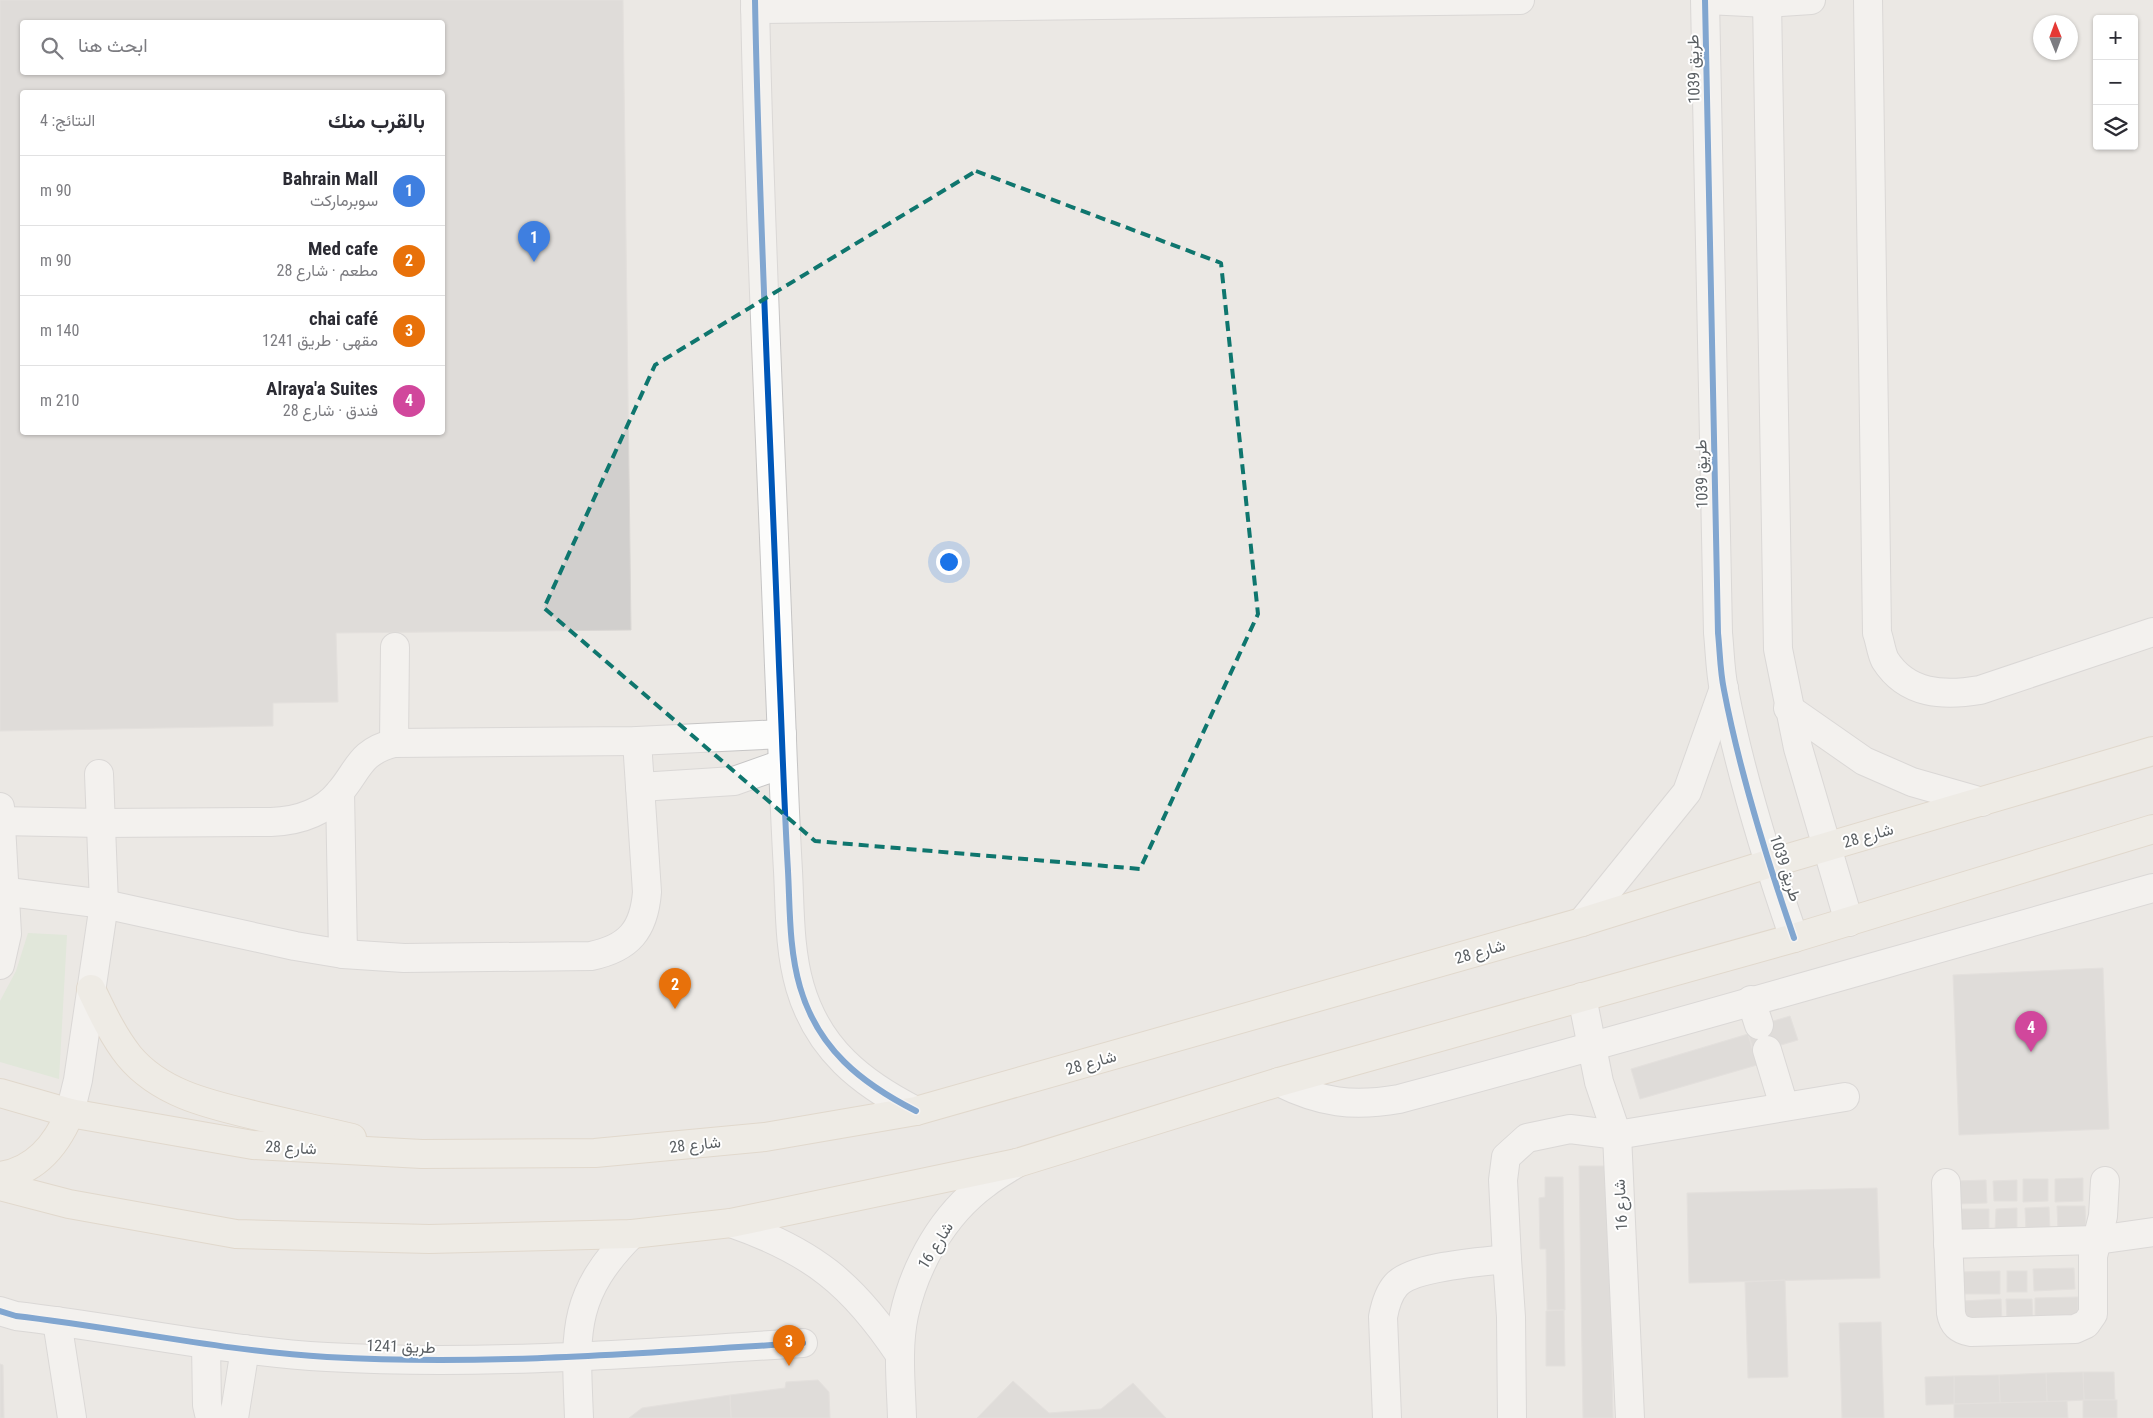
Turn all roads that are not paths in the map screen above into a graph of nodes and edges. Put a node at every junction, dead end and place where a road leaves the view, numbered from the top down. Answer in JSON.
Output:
{"nodes":[{"id":1,"x":1520,"y":0,"type":"edge"},
{"id":2,"x":1706,"y":0,"type":"edge"},
{"id":3,"x":1812,"y":0,"type":"edge"},
{"id":4,"x":1868,"y":0,"type":"edge"},
{"id":5,"x":1767,"y":1,"type":"edge"},
{"id":6,"x":755,"y":5,"type":"edge"},
{"id":7,"x":2153,"y":632,"type":"edge"},
{"id":8,"x":395,"y":647,"type":"dead end"},
{"id":9,"x":1724,"y":688,"type":"junction"},
{"id":10,"x":1788,"y":708,"type":"junction"},
{"id":11,"x":782,"y":734,"type":"junction"},
{"id":12,"x":637,"y":741,"type":"junction"},
{"id":13,"x":394,"y":743,"type":"junction"},
{"id":14,"x":2153,"y":751,"type":"edge"},
{"id":15,"x":782,"y":764,"type":"junction"},
{"id":16,"x":99,"y":774,"type":"dead end"},
{"id":17,"x":640,"y":787,"type":"junction"},
{"id":18,"x":340,"y":792,"type":"junction"},
{"id":19,"x":1982,"y":802,"type":"junction"},
{"id":20,"x":1,"y":816,"type":"edge"},
{"id":21,"x":100,"y":823,"type":"junction"},
{"id":22,"x":2153,"y":829,"type":"edge"},
{"id":23,"x":1828,"y":846,"type":"junction"},
{"id":24,"x":1768,"y":864,"type":"junction"},
{"id":25,"x":2153,"y":888,"type":"edge"},
{"id":26,"x":3,"y":892,"type":"edge"},
{"id":27,"x":104,"y":904,"type":"junction"},
{"id":28,"x":1582,"y":922,"type":"junction"},
{"id":29,"x":1849,"y":922,"type":"junction"},
{"id":30,"x":1794,"y":938,"type":"junction"},
{"id":31,"x":343,"y":954,"type":"junction"},
{"id":32,"x":0,"y":965,"type":"edge"},
{"id":33,"x":91,"y":989,"type":"junction"},
{"id":34,"x":1582,"y":997,"type":"junction"},
{"id":35,"x":1759,"y":1025,"type":"junction"},
{"id":36,"x":1591,"y":1048,"type":"junction"},
{"id":37,"x":1279,"y":1082,"type":"junction"},
{"id":38,"x":0,"y":1093,"type":"edge"},
{"id":39,"x":1845,"y":1097,"type":"dead end"},
{"id":40,"x":1784,"y":1106,"type":"junction"},
{"id":41,"x":916,"y":1111,"type":"junction"},
{"id":42,"x":70,"y":1112,"type":"junction"},
{"id":43,"x":1616,"y":1135,"type":"junction"},
{"id":44,"x":422,"y":1154,"type":"junction"},
{"id":45,"x":1017,"y":1163,"type":"junction"},
{"id":46,"x":0,"y":1176,"type":"edge"},
{"id":47,"x":2105,"y":1181,"type":"dead end"},
{"id":48,"x":1946,"y":1183,"type":"dead end"},
{"id":49,"x":0,"y":1186,"type":"edge"},
{"id":50,"x":731,"y":1223,"type":"junction"},
{"id":51,"x":2153,"y":1232,"type":"edge"},
{"id":52,"x":632,"y":1234,"type":"junction"},
{"id":53,"x":2096,"y":1240,"type":"junction"},
{"id":54,"x":1948,"y":1244,"type":"junction"},
{"id":55,"x":1507,"y":1260,"type":"junction"},
{"id":56,"x":0,"y":1312,"type":"edge"},
{"id":57,"x":57,"y":1321,"type":"junction"},
{"id":58,"x":803,"y":1343,"type":"dead end"},
{"id":59,"x":206,"y":1344,"type":"junction"},
{"id":60,"x":244,"y":1349,"type":"junction"},
{"id":61,"x":900,"y":1355,"type":"junction"},
{"id":62,"x":576,"y":1357,"type":"junction"},
{"id":63,"x":72,"y":1418,"type":"edge"},
{"id":64,"x":210,"y":1418,"type":"edge"},
{"id":65,"x":234,"y":1418,"type":"edge"},
{"id":66,"x":579,"y":1418,"type":"edge"},
{"id":67,"x":902,"y":1418,"type":"edge"},
{"id":68,"x":1387,"y":1418,"type":"edge"},
{"id":69,"x":1512,"y":1418,"type":"edge"},
{"id":70,"x":1630,"y":1418,"type":"edge"}],
"edges":[{"from":1,"to":6,"type":"street"},
{"from":2,"to":5,"type":"street"},
{"from":2,"to":9,"type":"street","name":"طريق 1039"},
{"from":3,"to":5,"type":"street"},
{"from":4,"to":7,"type":"street"},
{"from":5,"to":10,"type":"street"},
{"from":6,"to":11,"type":"street"},
{"from":8,"to":13,"type":"street"},
{"from":9,"to":24,"type":"street","name":"طريق 1039"},
{"from":9,"to":28,"type":"street"},
{"from":10,"to":19,"type":"street"},
{"from":10,"to":23,"type":"street"},
{"from":11,"to":12,"type":"street"},
{"from":11,"to":15,"type":"street"},
{"from":12,"to":13,"type":"street"},
{"from":12,"to":17,"type":"street"},
{"from":13,"to":18,"type":"street"},
{"from":14,"to":19,"type":"main road","name":"شارع 28"},
{"from":15,"to":17,"type":"street"},
{"from":15,"to":41,"type":"street"},
{"from":16,"to":21,"type":"street"},
{"from":17,"to":31,"type":"street"},
{"from":18,"to":21,"type":"street"},
{"from":18,"to":31,"type":"street"},
{"from":19,"to":23,"type":"main road","name":"شارع 28"},
{"from":20,"to":21,"type":"street"},
{"from":20,"to":26,"type":"street"},
{"from":21,"to":27,"type":"street"},
{"from":22,"to":29,"type":"main road"},
{"from":23,"to":24,"type":"main road","name":"شارع 28"},
{"from":23,"to":29,"type":"street"},
{"from":24,"to":28,"type":"main road","name":"شارع 28"},
{"from":24,"to":30,"type":"street","name":"طريق 1039"},
{"from":25,"to":35,"type":"street"},
{"from":26,"to":27,"type":"street"},
{"from":26,"to":32,"type":"street"},
{"from":27,"to":31,"type":"street"},
{"from":27,"to":33,"type":"street"},
{"from":28,"to":41,"type":"main road","name":"شارع 28"},
{"from":29,"to":30,"type":"main road"},
{"from":30,"to":34,"type":"main road"},
{"from":33,"to":42,"type":"street"},
{"from":33,"to":44,"type":"main road"},
{"from":34,"to":36,"type":"street","name":"شارع 16"},
{"from":34,"to":37,"type":"main road"},
{"from":35,"to":36,"type":"street"},
{"from":35,"to":40,"type":"street"},
{"from":36,"to":37,"type":"street"},
{"from":36,"to":43,"type":"street","name":"شارع 16"},
{"from":37,"to":45,"type":"main road"},
{"from":38,"to":42,"type":"main road","name":"شارع 28"},
{"from":39,"to":40,"type":"street"},
{"from":40,"to":43,"type":"street"},
{"from":41,"to":44,"type":"main road","name":"شارع 28"},
{"from":42,"to":44,"type":"main road","name":"شارع 28"},
{"from":42,"to":46,"type":"main road"},
{"from":43,"to":55,"type":"street"},
{"from":43,"to":70,"type":"street","name":"شارع 16"},
{"from":45,"to":50,"type":"main road"},
{"from":45,"to":61,"type":"street","name":"شارع 16"},
{"from":47,"to":53,"type":"street"},
{"from":48,"to":54,"type":"street"},
{"from":49,"to":52,"type":"main road"},
{"from":50,"to":52,"type":"main road"},
{"from":50,"to":61,"type":"street"},
{"from":51,"to":53,"type":"street"},
{"from":52,"to":62,"type":"street"},
{"from":53,"to":54,"type":"street"},
{"from":53,"to":54,"type":"street"},
{"from":55,"to":68,"type":"street"},
{"from":55,"to":69,"type":"street"},
{"from":56,"to":57,"type":"street","name":"طريق 1241"},
{"from":57,"to":59,"type":"street","name":"طريق 1241"},
{"from":57,"to":63,"type":"street"},
{"from":58,"to":62,"type":"street","name":"طريق 1241"},
{"from":59,"to":60,"type":"street","name":"طريق 1241"},
{"from":59,"to":64,"type":"street"},
{"from":60,"to":62,"type":"street","name":"طريق 1241"},
{"from":60,"to":65,"type":"street"},
{"from":61,"to":67,"type":"street","name":"شارع 16"},
{"from":62,"to":66,"type":"street"}]}
